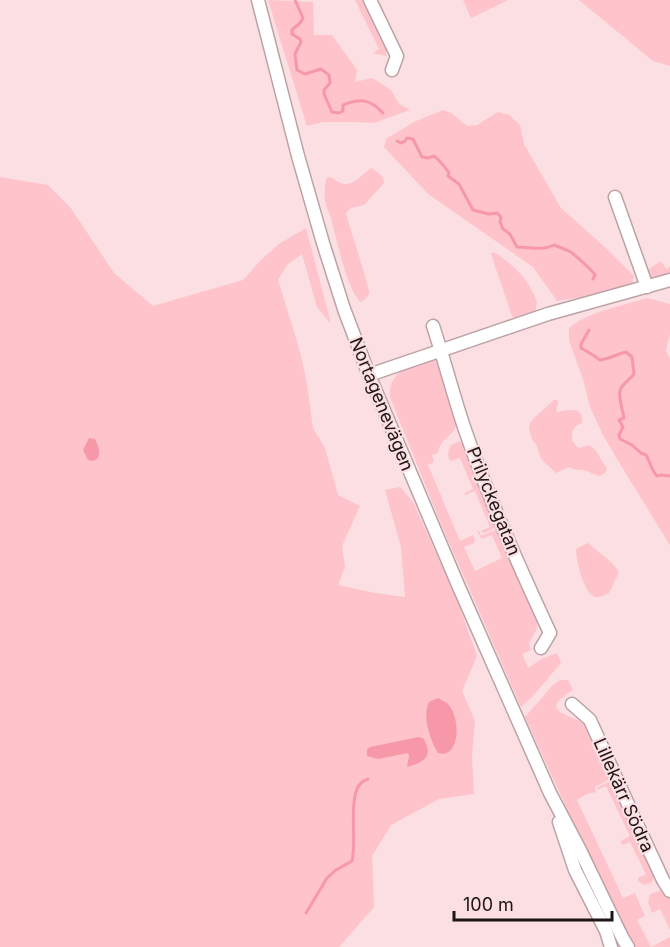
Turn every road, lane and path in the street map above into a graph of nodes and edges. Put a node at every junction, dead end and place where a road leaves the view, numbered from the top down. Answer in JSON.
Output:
{"nodes":[{"id":1,"x":258,"y":0,"type":"edge"},
{"id":2,"x":370,"y":0,"type":"edge"},
{"id":3,"x":392,"y":70,"type":"dead end"},
{"id":4,"x":615,"y":197,"type":"dead end"},
{"id":5,"x":670,"y":280,"type":"edge"},
{"id":6,"x":647,"y":287,"type":"junction"},
{"id":7,"x":433,"y":326,"type":"dead end"},
{"id":8,"x":441,"y":350,"type":"junction"},
{"id":9,"x":369,"y":375,"type":"junction"},
{"id":10,"x":541,"y":648,"type":"dead end"},
{"id":11,"x":572,"y":704,"type":"dead end"},
{"id":12,"x":550,"y":793,"type":"junction"},
{"id":13,"x":670,"y":891,"type":"edge"},
{"id":14,"x":611,"y":947,"type":"edge"},
{"id":15,"x":628,"y":947,"type":"edge"}],
"edges":[{"from":1,"to":9,"type":"street","name":"Nortagenevägen"},
{"from":2,"to":3,"type":"street"},
{"from":4,"to":6,"type":"street"},
{"from":5,"to":6,"type":"street"},
{"from":6,"to":8,"type":"street"},
{"from":7,"to":8,"type":"street","name":"Prilyckegatan"},
{"from":8,"to":9,"type":"street"},
{"from":8,"to":10,"type":"street","name":"Prilyckegatan"},
{"from":9,"to":12,"type":"street","name":"Nortagenevägen"},
{"from":11,"to":13,"type":"street","name":"Lillekärr Södra"},
{"from":12,"to":14,"type":"street","name":"Nortagenevägen"},
{"from":12,"to":15,"type":"street","name":"Nortagenevägen"}]}
